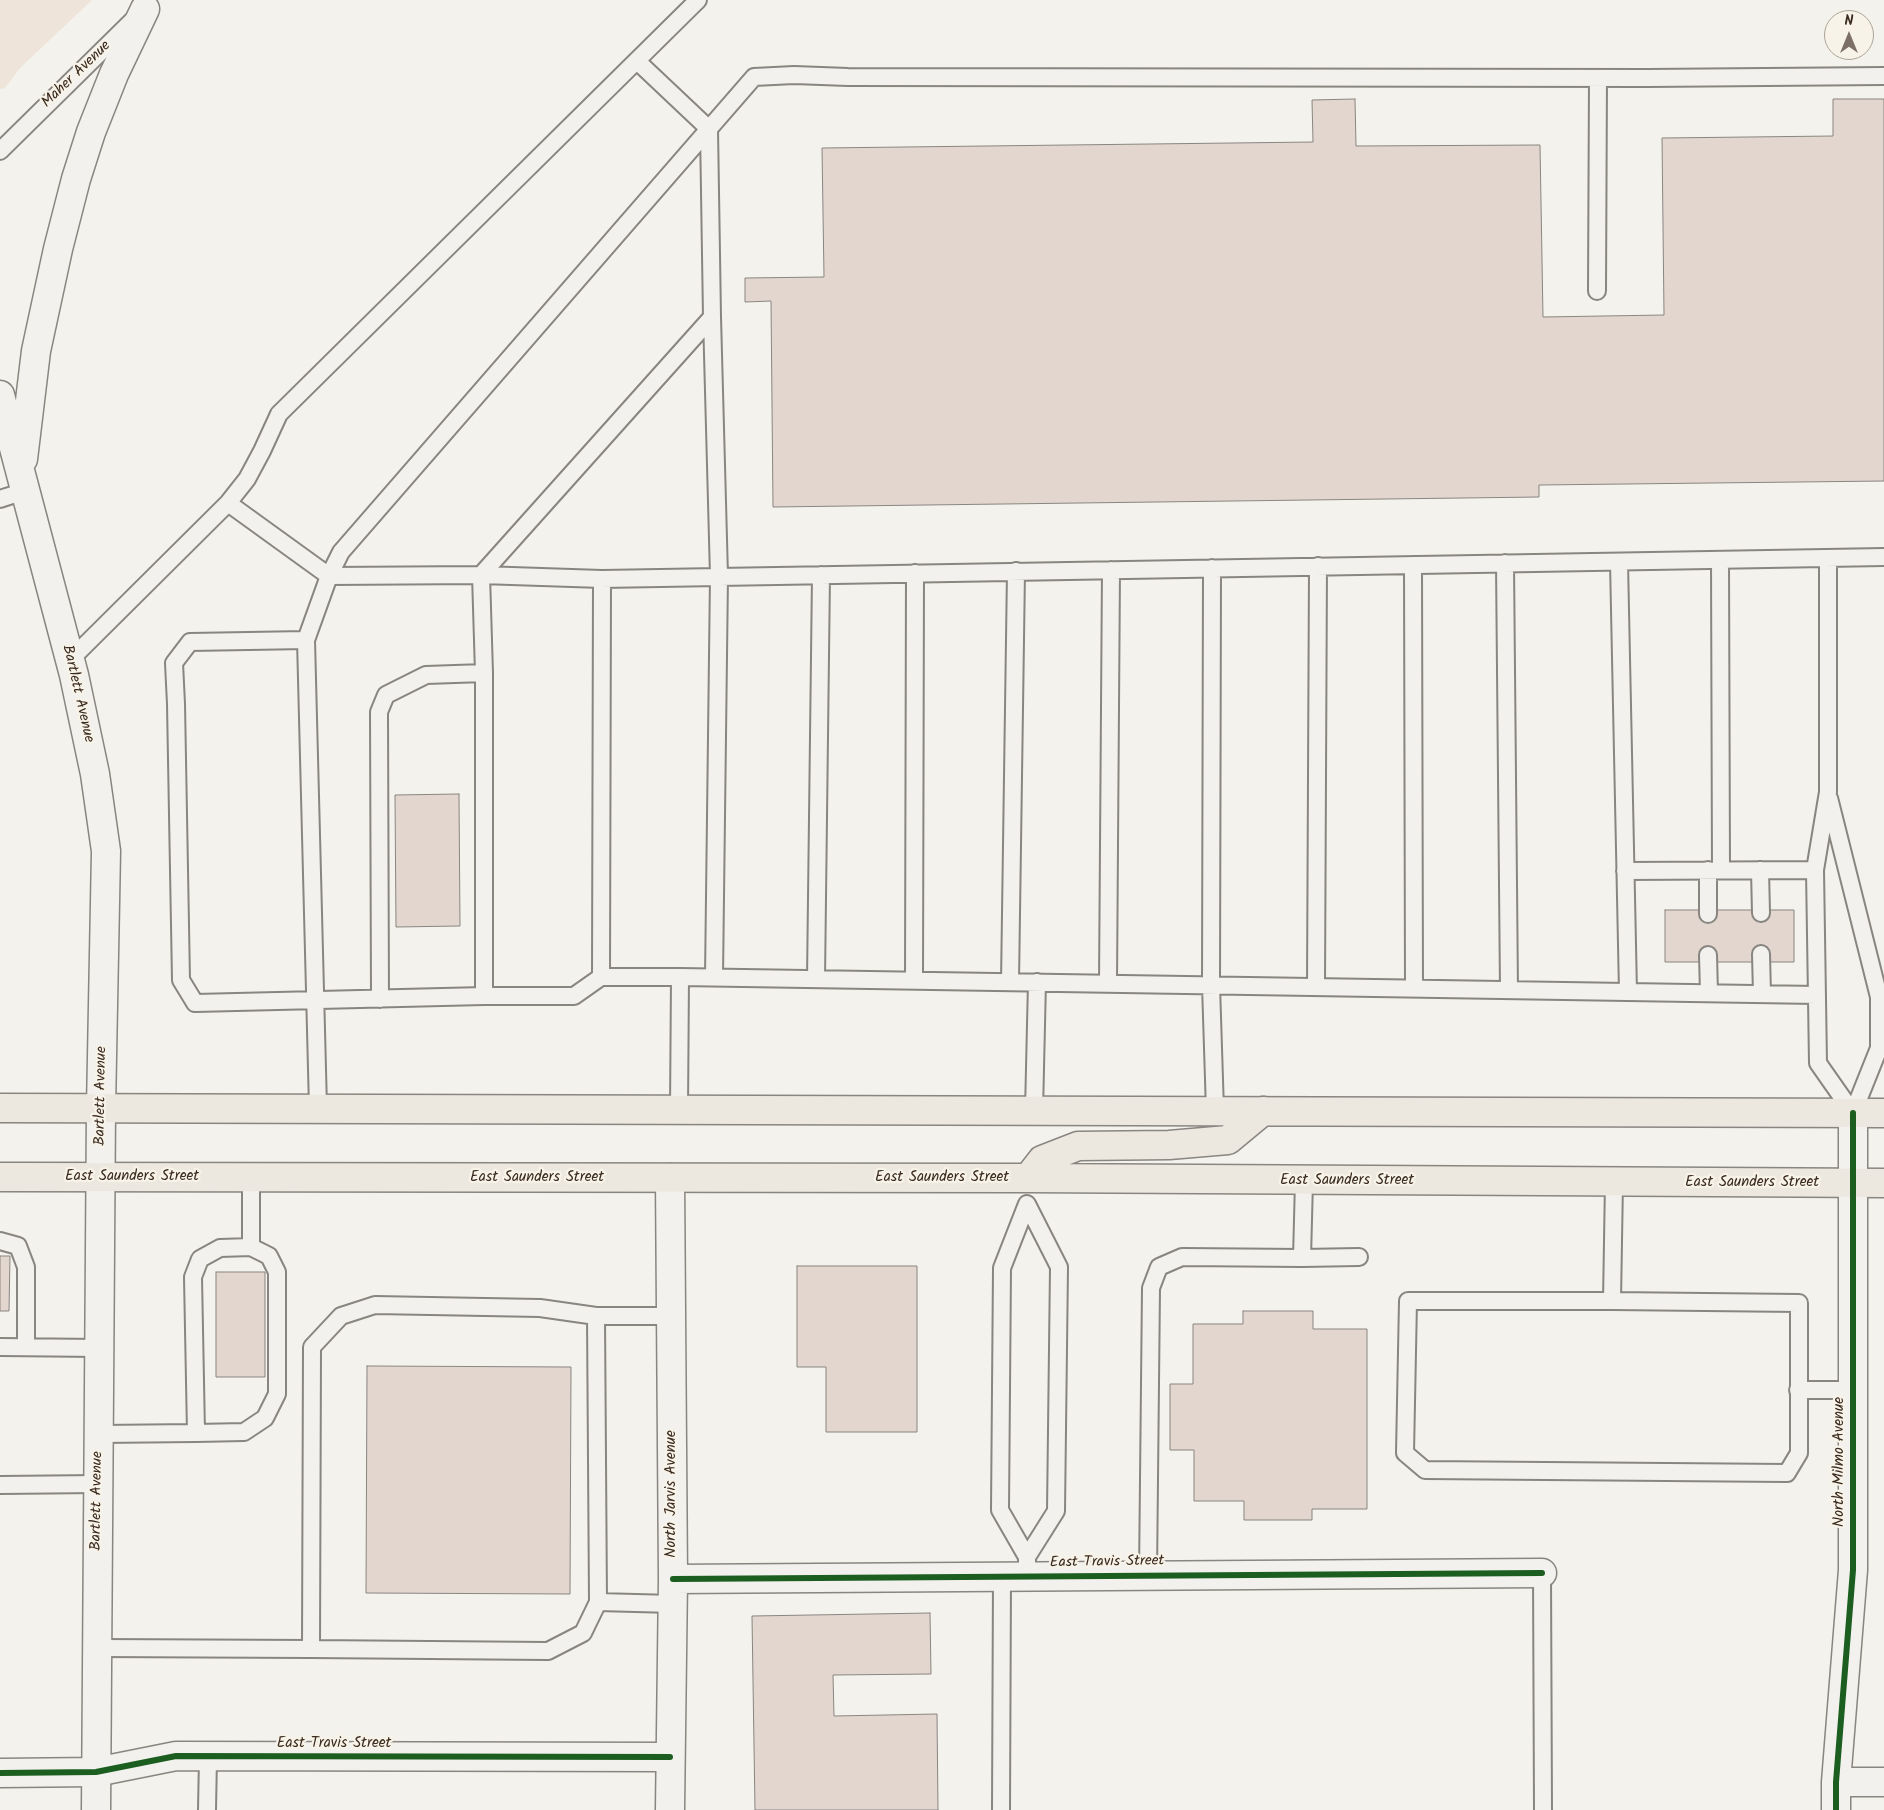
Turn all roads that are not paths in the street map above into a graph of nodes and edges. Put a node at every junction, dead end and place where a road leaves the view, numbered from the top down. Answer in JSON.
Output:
{"nodes":[{"id":1,"x":698,"y":0,"type":"edge"},
{"id":2,"x":149,"y":4,"type":"edge"},
{"id":3,"x":637,"y":61,"type":"junction"},
{"id":4,"x":1884,"y":76,"type":"edge"},
{"id":5,"x":1598,"y":78,"type":"junction"},
{"id":6,"x":709,"y":129,"type":"junction"},
{"id":7,"x":0,"y":150,"type":"edge"},
{"id":8,"x":1597,"y":291,"type":"dead end"},
{"id":9,"x":712,"y":317,"type":"junction"},
{"id":10,"x":0,"y":395,"type":"edge"},
{"id":11,"x":15,"y":489,"type":"edge"},
{"id":12,"x":228,"y":503,"type":"junction"},
{"id":13,"x":1884,"y":557,"type":"edge"},
{"id":14,"x":1828,"y":558,"type":"junction"},
{"id":15,"x":1720,"y":560,"type":"junction"},
{"id":16,"x":1619,"y":562,"type":"junction"},
{"id":17,"x":1505,"y":563,"type":"junction"},
{"id":18,"x":1413,"y":565,"type":"junction"},
{"id":19,"x":1318,"y":566,"type":"junction"},
{"id":20,"x":1212,"y":568,"type":"junction"},
{"id":21,"x":1111,"y":570,"type":"junction"},
{"id":22,"x":1016,"y":571,"type":"junction"},
{"id":23,"x":915,"y":573,"type":"junction"},
{"id":24,"x":481,"y":575,"type":"junction"},
{"id":25,"x":822,"y":575,"type":"junction"},
{"id":26,"x":329,"y":576,"type":"junction"},
{"id":27,"x":719,"y":576,"type":"junction"},
{"id":28,"x":602,"y":579,"type":"junction"},
{"id":29,"x":306,"y":640,"type":"junction"},
{"id":30,"x":70,"y":660,"type":"junction"},
{"id":31,"x":484,"y":673,"type":"junction"},
{"id":32,"x":1828,"y":792,"type":"junction"},
{"id":33,"x":1714,"y":870,"type":"junction"},
{"id":34,"x":1760,"y":870,"type":"junction"},
{"id":35,"x":1815,"y":870,"type":"junction"},
{"id":36,"x":1625,"y":871,"type":"junction"},
{"id":37,"x":1708,"y":914,"type":"dead end"},
{"id":38,"x":1760,"y":914,"type":"dead end"},
{"id":39,"x":1761,"y":954,"type":"dead end"},
{"id":40,"x":1708,"y":955,"type":"dead end"},
{"id":41,"x":680,"y":976,"type":"junction"},
{"id":42,"x":601,"y":977,"type":"junction"},
{"id":43,"x":714,"y":977,"type":"junction"},
{"id":44,"x":816,"y":979,"type":"junction"},
{"id":45,"x":914,"y":980,"type":"junction"},
{"id":46,"x":1010,"y":982,"type":"junction"},
{"id":47,"x":1037,"y":982,"type":"junction"},
{"id":48,"x":1108,"y":983,"type":"junction"},
{"id":49,"x":1211,"y":985,"type":"junction"},
{"id":50,"x":1316,"y":987,"type":"junction"},
{"id":51,"x":1414,"y":988,"type":"junction"},
{"id":52,"x":1508,"y":990,"type":"junction"},
{"id":53,"x":1628,"y":992,"type":"junction"},
{"id":54,"x":1709,"y":993,"type":"junction"},
{"id":55,"x":1762,"y":994,"type":"junction"},
{"id":56,"x":1817,"y":995,"type":"junction"},
{"id":57,"x":484,"y":996,"type":"junction"},
{"id":58,"x":1881,"y":997,"type":"edge"},
{"id":59,"x":380,"y":999,"type":"junction"},
{"id":60,"x":315,"y":1001,"type":"junction"},
{"id":61,"x":0,"y":1108,"type":"edge"},
{"id":62,"x":101,"y":1108,"type":"junction"},
{"id":63,"x":318,"y":1108,"type":"junction"},
{"id":64,"x":679,"y":1110,"type":"junction"},
{"id":65,"x":1034,"y":1111,"type":"junction"},
{"id":66,"x":1215,"y":1111,"type":"junction"},
{"id":67,"x":1263,"y":1111,"type":"junction"},
{"id":68,"x":1853,"y":1113,"type":"junction"},
{"id":69,"x":1884,"y":1113,"type":"edge"},
{"id":70,"x":0,"y":1177,"type":"edge"},
{"id":71,"x":101,"y":1177,"type":"junction"},
{"id":72,"x":251,"y":1178,"type":"junction"},
{"id":73,"x":670,"y":1178,"type":"junction"},
{"id":74,"x":1304,"y":1181,"type":"junction"},
{"id":75,"x":1614,"y":1182,"type":"junction"},
{"id":76,"x":1853,"y":1183,"type":"junction"},
{"id":77,"x":1884,"y":1183,"type":"edge"},
{"id":78,"x":1027,"y":1191,"type":"junction"},
{"id":79,"x":0,"y":1241,"type":"edge"},
{"id":80,"x":251,"y":1247,"type":"junction"},
{"id":81,"x":1358,"y":1257,"type":"dead end"},
{"id":82,"x":1302,"y":1258,"type":"junction"},
{"id":83,"x":1612,"y":1301,"type":"junction"},
{"id":84,"x":596,"y":1316,"type":"junction"},
{"id":85,"x":671,"y":1316,"type":"junction"},
{"id":86,"x":0,"y":1347,"type":"edge"},
{"id":87,"x":26,"y":1347,"type":"junction"},
{"id":88,"x":100,"y":1348,"type":"junction"},
{"id":89,"x":1798,"y":1390,"type":"junction"},
{"id":90,"x":1853,"y":1390,"type":"junction"},
{"id":91,"x":196,"y":1433,"type":"junction"},
{"id":92,"x":99,"y":1434,"type":"junction"},
{"id":93,"x":98,"y":1484,"type":"junction"},
{"id":94,"x":0,"y":1485,"type":"edge"},
{"id":95,"x":1019,"y":1570,"type":"junction"},
{"id":96,"x":1542,"y":1573,"type":"joint"},
{"id":97,"x":1148,"y":1575,"type":"junction"},
{"id":98,"x":673,"y":1591,"type":"junction"},
{"id":99,"x":598,"y":1602,"type":"junction"},
{"id":100,"x":97,"y":1648,"type":"junction"},
{"id":101,"x":311,"y":1649,"type":"junction"},
{"id":102,"x":208,"y":1756,"type":"junction"},
{"id":103,"x":670,"y":1757,"type":"junction"},
{"id":104,"x":96,"y":1772,"type":"junction"},
{"id":105,"x":0,"y":1773,"type":"edge"},
{"id":106,"x":1836,"y":1782,"type":"junction"},
{"id":107,"x":1884,"y":1782,"type":"edge"},
{"id":108,"x":96,"y":1810,"type":"edge"},
{"id":109,"x":207,"y":1810,"type":"edge"},
{"id":110,"x":670,"y":1810,"type":"edge"},
{"id":111,"x":1001,"y":1810,"type":"edge"},
{"id":112,"x":1543,"y":1810,"type":"edge"},
{"id":113,"x":1836,"y":1810,"type":"edge"}],
"edges":[{"from":1,"to":3,"type":"lane"},
{"from":2,"to":7,"type":"lane","name":"Maher Avenue"},
{"from":2,"to":11,"type":"street"},
{"from":3,"to":6,"type":"lane"},
{"from":3,"to":12,"type":"lane"},
{"from":4,"to":5,"type":"lane"},
{"from":5,"to":6,"type":"lane"},
{"from":5,"to":8,"type":"lane"},
{"from":6,"to":9,"type":"lane"},
{"from":6,"to":26,"type":"lane"},
{"from":9,"to":24,"type":"lane"},
{"from":9,"to":27,"type":"lane"},
{"from":10,"to":11,"type":"street","name":"Bartlett Avenue"},
{"from":11,"to":30,"type":"street","name":"Bartlett Avenue"},
{"from":12,"to":26,"type":"lane"},
{"from":12,"to":30,"type":"lane"},
{"from":13,"to":14,"type":"lane"},
{"from":14,"to":15,"type":"lane"},
{"from":14,"to":32,"type":"lane"},
{"from":15,"to":16,"type":"lane"},
{"from":15,"to":33,"type":"lane"},
{"from":16,"to":17,"type":"lane"},
{"from":16,"to":36,"type":"lane"},
{"from":17,"to":18,"type":"lane"},
{"from":17,"to":52,"type":"lane"},
{"from":18,"to":19,"type":"lane"},
{"from":18,"to":51,"type":"lane"},
{"from":19,"to":20,"type":"lane"},
{"from":19,"to":50,"type":"lane"},
{"from":20,"to":21,"type":"lane"},
{"from":20,"to":49,"type":"lane"},
{"from":21,"to":22,"type":"lane"},
{"from":21,"to":48,"type":"lane"},
{"from":22,"to":23,"type":"lane"},
{"from":22,"to":46,"type":"lane"},
{"from":23,"to":25,"type":"lane"},
{"from":23,"to":45,"type":"lane"},
{"from":24,"to":26,"type":"lane"},
{"from":24,"to":28,"type":"lane"},
{"from":24,"to":31,"type":"lane"},
{"from":25,"to":27,"type":"lane"},
{"from":25,"to":44,"type":"lane"},
{"from":26,"to":29,"type":"lane"},
{"from":27,"to":28,"type":"lane"},
{"from":27,"to":43,"type":"lane"},
{"from":28,"to":42,"type":"lane"},
{"from":29,"to":60,"type":"lane"},
{"from":29,"to":60,"type":"lane"},
{"from":30,"to":62,"type":"street","name":"Bartlett Avenue"},
{"from":31,"to":57,"type":"lane"},
{"from":31,"to":59,"type":"lane"},
{"from":32,"to":35,"type":"lane"},
{"from":32,"to":58,"type":"lane"},
{"from":33,"to":34,"type":"lane"},
{"from":33,"to":36,"type":"lane"},
{"from":33,"to":37,"type":"lane"},
{"from":34,"to":35,"type":"lane"},
{"from":34,"to":38,"type":"lane"},
{"from":35,"to":56,"type":"lane"},
{"from":36,"to":53,"type":"lane"},
{"from":39,"to":55,"type":"lane"},
{"from":40,"to":54,"type":"lane"},
{"from":41,"to":42,"type":"lane"},
{"from":41,"to":43,"type":"lane"},
{"from":41,"to":64,"type":"lane"},
{"from":42,"to":57,"type":"lane"},
{"from":43,"to":44,"type":"lane"},
{"from":44,"to":45,"type":"lane"},
{"from":45,"to":46,"type":"lane"},
{"from":46,"to":47,"type":"lane"},
{"from":47,"to":48,"type":"lane"},
{"from":47,"to":65,"type":"lane"},
{"from":48,"to":49,"type":"lane"},
{"from":49,"to":50,"type":"lane"},
{"from":49,"to":66,"type":"lane"},
{"from":50,"to":51,"type":"lane"},
{"from":51,"to":52,"type":"lane"},
{"from":52,"to":53,"type":"lane"},
{"from":53,"to":54,"type":"lane"},
{"from":54,"to":55,"type":"lane"},
{"from":55,"to":56,"type":"lane"},
{"from":56,"to":68,"type":"lane"},
{"from":57,"to":59,"type":"lane"},
{"from":58,"to":68,"type":"lane"},
{"from":59,"to":60,"type":"lane"},
{"from":60,"to":63,"type":"lane"},
{"from":61,"to":62,"type":"main road"},
{"from":62,"to":63,"type":"main road"},
{"from":62,"to":71,"type":"street","name":"Bartlett Avenue"},
{"from":63,"to":64,"type":"main road"},
{"from":64,"to":65,"type":"main road"},
{"from":65,"to":66,"type":"main road"},
{"from":66,"to":67,"type":"main road"},
{"from":67,"to":68,"type":"main road"},
{"from":67,"to":78,"type":"main road"},
{"from":68,"to":69,"type":"main road"},
{"from":68,"to":76,"type":"street","name":"North Milmo Avenue"},
{"from":70,"to":71,"type":"main road","name":"East Saunders Street"},
{"from":71,"to":72,"type":"main road","name":"East Saunders Street"},
{"from":71,"to":88,"type":"street","name":"Bartlett Avenue"},
{"from":72,"to":73,"type":"main road","name":"East Saunders Street"},
{"from":72,"to":80,"type":"lane"},
{"from":73,"to":78,"type":"main road","name":"East Saunders Street"},
{"from":73,"to":85,"type":"street","name":"North Jarvis Avenue"},
{"from":74,"to":75,"type":"main road","name":"East Saunders Street"},
{"from":74,"to":78,"type":"main road","name":"East Saunders Street"},
{"from":74,"to":82,"type":"lane"},
{"from":75,"to":76,"type":"main road","name":"East Saunders Street"},
{"from":75,"to":83,"type":"lane"},
{"from":76,"to":77,"type":"main road","name":"East Saunders Street"},
{"from":76,"to":90,"type":"street","name":"North Milmo Avenue"},
{"from":78,"to":95,"type":"lane"},
{"from":78,"to":95,"type":"lane"},
{"from":79,"to":87,"type":"lane"},
{"from":80,"to":91,"type":"lane"},
{"from":80,"to":91,"type":"lane"},
{"from":81,"to":82,"type":"lane"},
{"from":82,"to":97,"type":"lane"},
{"from":83,"to":89,"type":"lane"},
{"from":83,"to":89,"type":"lane"},
{"from":84,"to":85,"type":"lane"},
{"from":84,"to":99,"type":"lane"},
{"from":84,"to":101,"type":"lane"},
{"from":85,"to":98,"type":"street","name":"North Jarvis Avenue"},
{"from":86,"to":87,"type":"lane"},
{"from":87,"to":88,"type":"lane"},
{"from":88,"to":92,"type":"street","name":"Bartlett Avenue"},
{"from":89,"to":90,"type":"lane"},
{"from":90,"to":106,"type":"street","name":"North Milmo Avenue"},
{"from":91,"to":92,"type":"lane"},
{"from":92,"to":93,"type":"street","name":"Bartlett Avenue"},
{"from":93,"to":94,"type":"lane"},
{"from":93,"to":100,"type":"street","name":"Bartlett Avenue"},
{"from":95,"to":97,"type":"street","name":"East Travis Street"},
{"from":95,"to":98,"type":"street","name":"East Travis Street"},
{"from":95,"to":111,"type":"lane"},
{"from":96,"to":97,"type":"street","name":"East Travis Street"},
{"from":96,"to":112,"type":"lane"},
{"from":98,"to":99,"type":"lane"},
{"from":98,"to":103,"type":"street","name":"North Jarvis Avenue"},
{"from":99,"to":101,"type":"lane"},
{"from":100,"to":101,"type":"lane"},
{"from":100,"to":104,"type":"street","name":"Bartlett Avenue"},
{"from":102,"to":103,"type":"street","name":"East Travis Street"},
{"from":102,"to":104,"type":"street","name":"East Travis Street"},
{"from":102,"to":109,"type":"lane"},
{"from":103,"to":110,"type":"street","name":"North Jarvis Avenue"},
{"from":104,"to":105,"type":"street","name":"East Travis Street"},
{"from":104,"to":108,"type":"street","name":"Bartlett Avenue"},
{"from":106,"to":107,"type":"street"},
{"from":106,"to":113,"type":"street","name":"North Milmo Avenue"}]}
